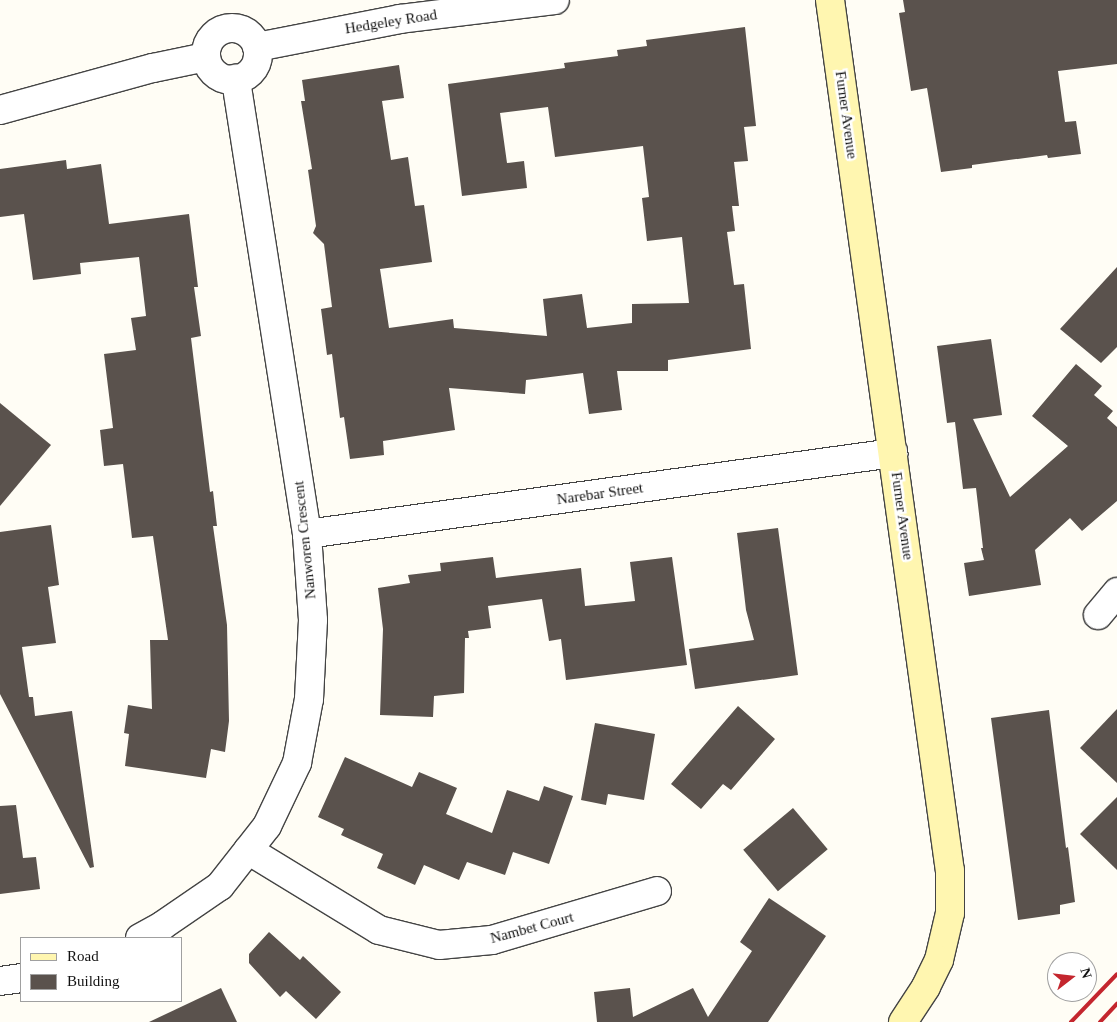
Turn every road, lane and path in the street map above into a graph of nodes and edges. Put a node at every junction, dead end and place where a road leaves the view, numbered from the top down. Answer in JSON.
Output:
{"nodes":[{"id":1,"x":555,"y":0,"type":"edge"},
{"id":2,"x":830,"y":0,"type":"edge"},
{"id":3,"x":399,"y":10,"type":"edge"},
{"id":4,"x":257,"y":47,"type":"junction"},
{"id":5,"x":206,"y":57,"type":"junction"},
{"id":6,"x":236,"y":79,"type":"junction"},
{"id":7,"x":0,"y":110,"type":"edge"},
{"id":8,"x":893,"y":453,"type":"junction"},
{"id":9,"x":307,"y":534,"type":"junction"},
{"id":10,"x":1117,"y":592,"type":"edge"},
{"id":11,"x":1098,"y":614,"type":"dead end"},
{"id":12,"x":248,"y":850,"type":"junction"},
{"id":13,"x":657,"y":891,"type":"dead end"},
{"id":14,"x":142,"y":937,"type":"edge"},
{"id":15,"x":20,"y":978,"type":"edge"},
{"id":16,"x":0,"y":981,"type":"edge"},
{"id":17,"x":903,"y":1022,"type":"edge"}],
"edges":[{"from":1,"to":3,"type":"street","name":"Hedgeley Road"},
{"from":2,"to":8,"type":"street","name":"Furner Avenue"},
{"from":3,"to":4,"type":"street","name":"Hedgeley Road"},
{"from":4,"to":5,"type":"street"},
{"from":4,"to":6,"type":"street"},
{"from":5,"to":6,"type":"street"},
{"from":5,"to":7,"type":"street"},
{"from":6,"to":9,"type":"street","name":"Nanworen Crescent"},
{"from":8,"to":9,"type":"street","name":"Narebar Street"},
{"from":8,"to":17,"type":"street","name":"Furner Avenue"},
{"from":9,"to":12,"type":"street","name":"Nanworen Crescent"},
{"from":10,"to":11,"type":"street"},
{"from":12,"to":13,"type":"street","name":"Nambet Court"},
{"from":12,"to":14,"type":"street","name":"Nanworen Crescent"},
{"from":15,"to":16,"type":"street"}]}
